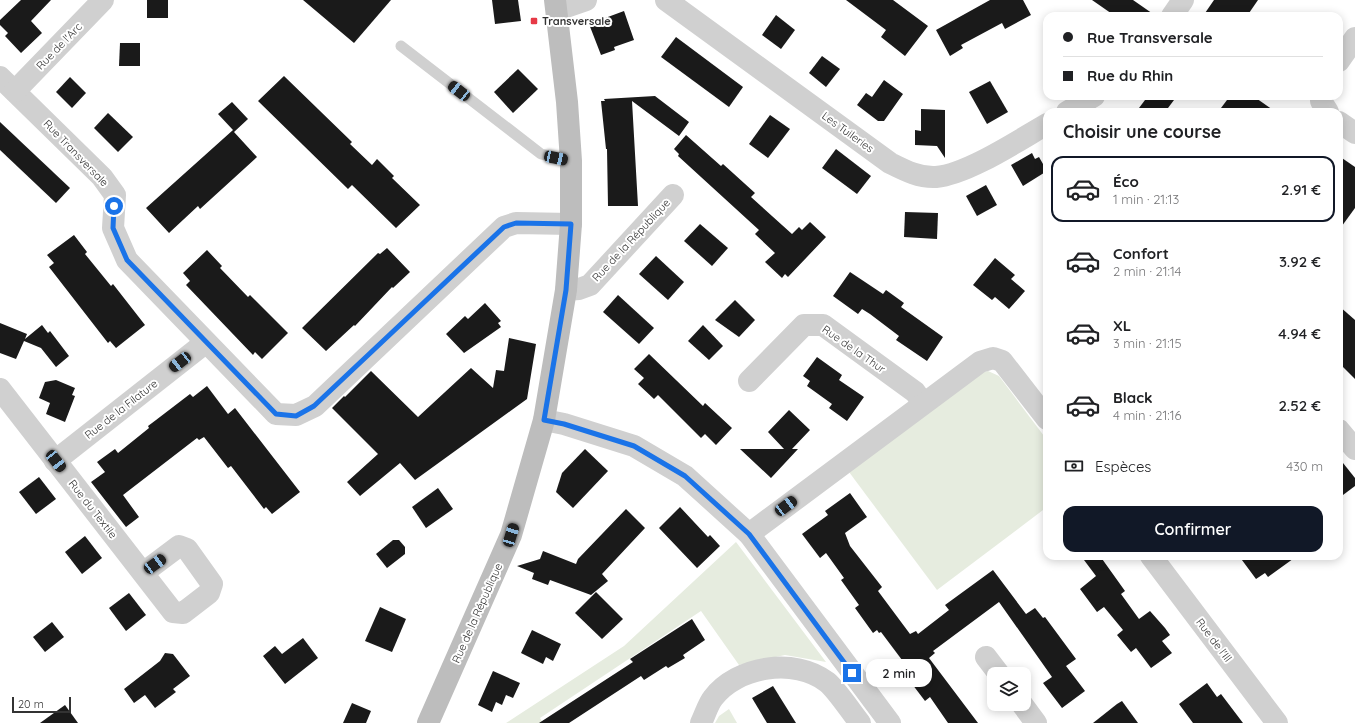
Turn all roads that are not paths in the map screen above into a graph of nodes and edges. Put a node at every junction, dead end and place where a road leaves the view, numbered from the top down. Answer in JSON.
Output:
{"nodes":[{"id":1,"x":103,"y":0,"type":"edge"},
{"id":2,"x":586,"y":0,"type":"edge"},
{"id":3,"x":666,"y":0,"type":"edge"},
{"id":4,"x":1183,"y":0,"type":"edge"},
{"id":5,"x":556,"y":5,"type":"edge"},
{"id":6,"x":1175,"y":12,"type":"edge"},
{"id":7,"x":1355,"y":38,"type":"edge"},
{"id":8,"x":401,"y":46,"type":"dead end"},
{"id":9,"x":1343,"y":55,"type":"edge"},
{"id":10,"x":8,"y":84,"type":"edge"},
{"id":11,"x":1087,"y":100,"type":"edge"},
{"id":12,"x":1074,"y":108,"type":"edge"},
{"id":13,"x":1343,"y":125,"type":"edge"},
{"id":14,"x":1043,"y":130,"type":"edge"},
{"id":15,"x":1355,"y":133,"type":"edge"},
{"id":16,"x":571,"y":161,"type":"junction"},
{"id":17,"x":673,"y":195,"type":"dead end"},
{"id":18,"x":571,"y":224,"type":"junction"},
{"id":19,"x":566,"y":290,"type":"junction"},
{"id":20,"x":205,"y":343,"type":"junction"},
{"id":21,"x":749,"y":381,"type":"dead end"},
{"id":22,"x":0,"y":388,"type":"edge"},
{"id":23,"x":923,"y":403,"type":"junction"},
{"id":24,"x":1043,"y":414,"type":"edge"},
{"id":25,"x":544,"y":420,"type":"junction"},
{"id":26,"x":1343,"y":435,"type":"edge"},
{"id":27,"x":1355,"y":449,"type":"edge"},
{"id":28,"x":56,"y":461,"type":"junction"},
{"id":29,"x":749,"y":534,"type":"junction"},
{"id":30,"x":1154,"y":560,"type":"edge"},
{"id":31,"x":143,"y":573,"type":"dead end"},
{"id":32,"x":986,"y":657,"type":"dead end"},
{"id":33,"x":994,"y":667,"type":"edge"},
{"id":34,"x":1027,"y":711,"type":"edge"},
{"id":35,"x":428,"y":723,"type":"edge"},
{"id":36,"x":701,"y":723,"type":"edge"},
{"id":37,"x":860,"y":723,"type":"edge"},
{"id":38,"x":890,"y":723,"type":"edge"},
{"id":39,"x":1036,"y":723,"type":"edge"},
{"id":40,"x":1277,"y":723,"type":"edge"}],
"edges":[{"from":1,"to":10,"type":"street","name":"Rue de l'Arc"},
{"from":2,"to":5,"type":"street"},
{"from":3,"to":14,"type":"street","name":"Les Tuileries"},
{"from":4,"to":6,"type":"street"},
{"from":5,"to":16,"type":"main road","name":"Rue de la République"},
{"from":7,"to":9,"type":"street"},
{"from":8,"to":16,"type":"lane"},
{"from":10,"to":20,"type":"street","name":"Rue Transversale"},
{"from":11,"to":12,"type":"street"},
{"from":13,"to":15,"type":"street"},
{"from":16,"to":18,"type":"main road","name":"Rue de la République"},
{"from":17,"to":19,"type":"street","name":"Rue de la République"},
{"from":18,"to":19,"type":"main road","name":"Rue de la République"},
{"from":18,"to":20,"type":"street","name":"Rue Transversale"},
{"from":19,"to":25,"type":"main road","name":"Rue de la République"},
{"from":20,"to":28,"type":"street","name":"Rue de la Filature"},
{"from":21,"to":23,"type":"street","name":"Rue de la Thur"},
{"from":22,"to":28,"type":"street","name":"Rue du Textile"},
{"from":23,"to":24,"type":"street"},
{"from":23,"to":29,"type":"street"},
{"from":25,"to":29,"type":"street"},
{"from":25,"to":35,"type":"main road","name":"Rue de la République"},
{"from":26,"to":27,"type":"street"},
{"from":28,"to":31,"type":"street","name":"Rue du Textile"},
{"from":29,"to":38,"type":"street"},
{"from":30,"to":40,"type":"street","name":"Rue de l'Ill"},
{"from":32,"to":33,"type":"street"},
{"from":34,"to":39,"type":"street"},
{"from":36,"to":37,"type":"street"}]}
